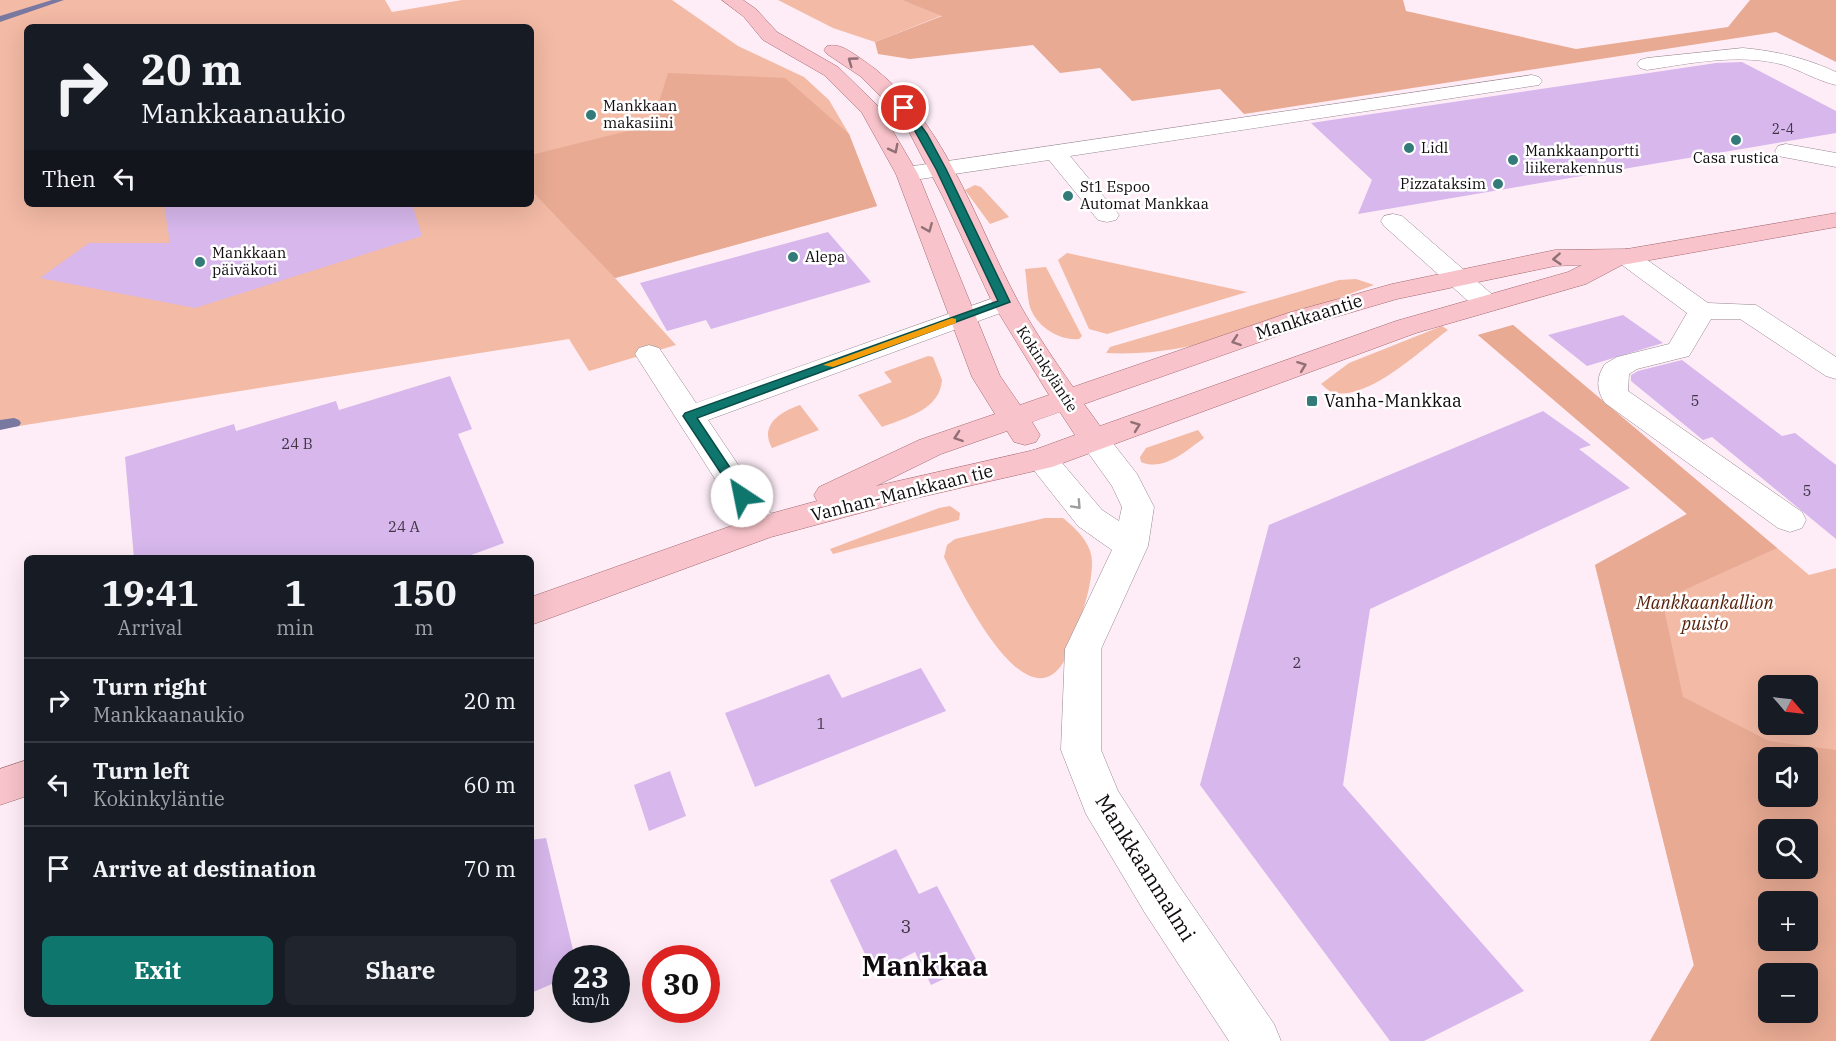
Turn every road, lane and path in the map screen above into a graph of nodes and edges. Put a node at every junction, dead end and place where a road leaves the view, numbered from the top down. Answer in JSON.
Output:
{"nodes":[{"id":1,"x":731,"y":0,"type":"edge"},
{"id":2,"x":750,"y":14,"type":"junction"},
{"id":3,"x":1647,"y":64,"type":"dead end"},
{"id":4,"x":1836,"y":79,"type":"edge"},
{"id":5,"x":1532,"y":81,"type":"dead end"},
{"id":6,"x":1786,"y":151,"type":"dead end"},
{"id":7,"x":1055,"y":152,"type":"junction"},
{"id":8,"x":1836,"y":160,"type":"edge"},
{"id":9,"x":941,"y":169,"type":"junction"},
{"id":10,"x":907,"y":174,"type":"junction"},
{"id":11,"x":1107,"y":214,"type":"dead end"},
{"id":12,"x":1836,"y":220,"type":"edge"},
{"id":13,"x":1393,"y":221,"type":"dead end"},
{"id":14,"x":1621,"y":258,"type":"junction"},
{"id":15,"x":1457,"y":277,"type":"junction"},
{"id":16,"x":1005,"y":302,"type":"junction"},
{"id":17,"x":1485,"y":302,"type":"junction"},
{"id":18,"x":1702,"y":311,"type":"junction"},
{"id":19,"x":964,"y":317,"type":"junction"},
{"id":20,"x":649,"y":354,"type":"dead end"},
{"id":21,"x":1836,"y":370,"type":"edge"},
{"id":22,"x":1067,"y":400,"type":"junction"},
{"id":23,"x":689,"y":416,"type":"junction"},
{"id":24,"x":1013,"y":419,"type":"junction"},
{"id":25,"x":1094,"y":440,"type":"junction"},
{"id":26,"x":1041,"y":459,"type":"junction"},
{"id":27,"x":1790,"y":520,"type":"dead end"},
{"id":28,"x":763,"y":527,"type":"junction"},
{"id":29,"x":1131,"y":546,"type":"junction"},
{"id":30,"x":534,"y":610,"type":"edge"},
{"id":31,"x":24,"y":779,"type":"edge"},
{"id":32,"x":0,"y":786,"type":"edge"},
{"id":33,"x":1257,"y":1041,"type":"edge"}],
"edges":[{"from":1,"to":2,"type":"main road","name":"Kokinkyläntie"},
{"from":9,"to":2,"type":"main road","name":"Kokinkyläntie","one_way":true},
{"from":2,"to":10,"type":"main road","name":"Kokinkyläntie","one_way":true},
{"from":3,"to":4,"type":"street"},
{"from":5,"to":7,"type":"street"},
{"from":6,"to":8,"type":"street"},
{"from":7,"to":9,"type":"street"},
{"from":7,"to":11,"type":"street"},
{"from":9,"to":10,"type":"street"},
{"from":9,"to":16,"type":"main road","name":"Kokinkyläntie"},
{"from":10,"to":19,"type":"main road","name":"Kokinkyläntie","one_way":true},
{"from":12,"to":14,"type":"main road","name":"Mankkaantie"},
{"from":13,"to":15,"type":"street"},
{"from":14,"to":15,"type":"main road","name":"Mankkaantie","one_way":true},
{"from":14,"to":17,"type":"main road","name":"Mankkaantie"},
{"from":14,"to":18,"type":"street"},
{"from":15,"to":17,"type":"street"},
{"from":15,"to":22,"type":"main road","name":"Mankkaantie","one_way":true},
{"from":16,"to":19,"type":"street"},
{"from":16,"to":22,"type":"main road","name":"Kokinkyläntie"},
{"from":25,"to":17,"type":"main road","name":"Mankkaantie","one_way":true},
{"from":18,"to":21,"type":"street"},
{"from":18,"to":27,"type":"street"},
{"from":19,"to":23,"type":"street"},
{"from":19,"to":24,"type":"main road","name":"Kokinkyläntie"},
{"from":20,"to":23,"type":"street"},
{"from":22,"to":24,"type":"main road","name":"Mankkaantie"},
{"from":22,"to":25,"type":"main road","name":"Kokinkyläntie"},
{"from":23,"to":28,"type":"street"},
{"from":24,"to":26,"type":"main road","name":"Kokinkyläntie"},
{"from":24,"to":28,"type":"main road","name":"Vanhan-Mankkaan tie","one_way":true},
{"from":25,"to":26,"type":"main road","name":"Mankkaantie"},
{"from":25,"to":29,"type":"street","name":"Mankkaanmalmi"},
{"from":26,"to":28,"type":"main road","name":"Vanhan-Mankkaan tie"},
{"from":26,"to":29,"type":"street","one_way":true},
{"from":28,"to":30,"type":"main road","name":"Vanhan-Mankkaan tie"},
{"from":29,"to":33,"type":"street","name":"Mankkaanmalmi"},
{"from":31,"to":32,"type":"main road"}]}
